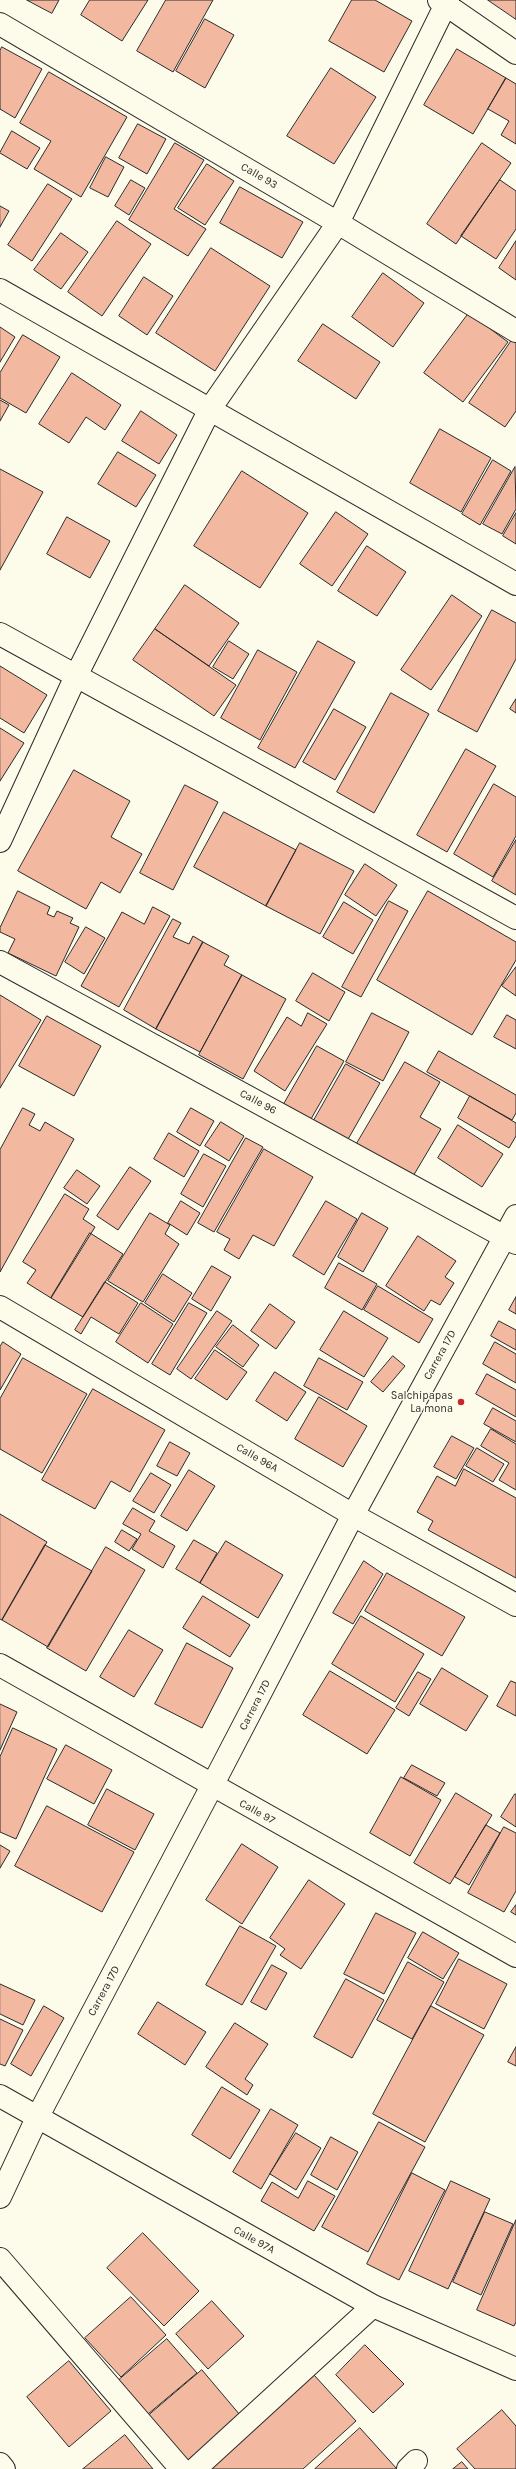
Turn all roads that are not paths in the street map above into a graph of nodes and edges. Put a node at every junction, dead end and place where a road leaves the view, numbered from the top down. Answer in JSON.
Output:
{"nodes":[{"id":1,"x":444,"y":1,"type":"edge"},
{"id":2,"x":0,"y":24,"type":"edge"},
{"id":3,"x":516,"y":54,"type":"edge"},
{"id":4,"x":338,"y":223,"type":"junction"},
{"id":5,"x":0,"y":290,"type":"edge"},
{"id":6,"x":516,"y":331,"type":"edge"},
{"id":7,"x":210,"y":409,"type":"junction"},
{"id":8,"x":516,"y":584,"type":"edge"},
{"id":9,"x":0,"y":634,"type":"edge"},
{"id":10,"x":75,"y":678,"type":"junction"},
{"id":11,"x":0,"y":841,"type":"edge"},
{"id":12,"x":516,"y":918,"type":"edge"},
{"id":13,"x":0,"y":962,"type":"edge"},
{"id":14,"x":516,"y":1216,"type":"edge"},
{"id":15,"x":510,"y":1239,"type":"edge"},
{"id":16,"x":0,"y":1307,"type":"edge"},
{"id":17,"x":353,"y":1515,"type":"junction"},
{"id":18,"x":516,"y":1605,"type":"edge"},
{"id":19,"x":0,"y":1665,"type":"edge"},
{"id":20,"x":212,"y":1786,"type":"junction"},
{"id":21,"x":516,"y":1956,"type":"edge"},
{"id":22,"x":0,"y":2096,"type":"edge"},
{"id":23,"x":37,"y":2118,"type":"junction"},
{"id":24,"x":0,"y":2197,"type":"edge"},
{"id":25,"x":0,"y":2259,"type":"edge"},
{"id":26,"x":373,"y":2306,"type":"junction"},
{"id":27,"x":516,"y":2369,"type":"edge"},
{"id":28,"x":0,"y":2464,"type":"edge"},
{"id":29,"x":4,"y":2469,"type":"edge"},
{"id":30,"x":181,"y":2469,"type":"edge"},
{"id":31,"x":195,"y":2469,"type":"edge"}],
"edges":[{"from":1,"to":3,"type":"street"},
{"from":1,"to":4,"type":"street"},
{"from":2,"to":4,"type":"street","name":"Calle 93"},
{"from":4,"to":6,"type":"street","name":"Calle 93"},
{"from":4,"to":7,"type":"street"},
{"from":5,"to":7,"type":"street"},
{"from":7,"to":8,"type":"street"},
{"from":7,"to":10,"type":"street"},
{"from":9,"to":10,"type":"street"},
{"from":10,"to":11,"type":"street"},
{"from":10,"to":12,"type":"street"},
{"from":13,"to":15,"type":"street","name":"Calle 96"},
{"from":14,"to":15,"type":"street","name":"Carrera 17D"},
{"from":15,"to":17,"type":"street","name":"Carrera 17D"},
{"from":16,"to":17,"type":"street","name":"Calle 96A"},
{"from":17,"to":18,"type":"street","name":"Calle 96A"},
{"from":17,"to":20,"type":"street","name":"Carrera 17D"},
{"from":19,"to":20,"type":"street","name":"Calle 97"},
{"from":20,"to":21,"type":"street","name":"Calle 97"},
{"from":20,"to":23,"type":"street","name":"Carrera 17D"},
{"from":22,"to":23,"type":"street","name":"Calle 97A"},
{"from":23,"to":24,"type":"street","name":"Carrera 17D"},
{"from":23,"to":26,"type":"street","name":"Calle 97A"},
{"from":25,"to":30,"type":"street"},
{"from":26,"to":27,"type":"street","name":"Calle 97A"},
{"from":26,"to":31,"type":"street"},
{"from":28,"to":29,"type":"street"}]}
